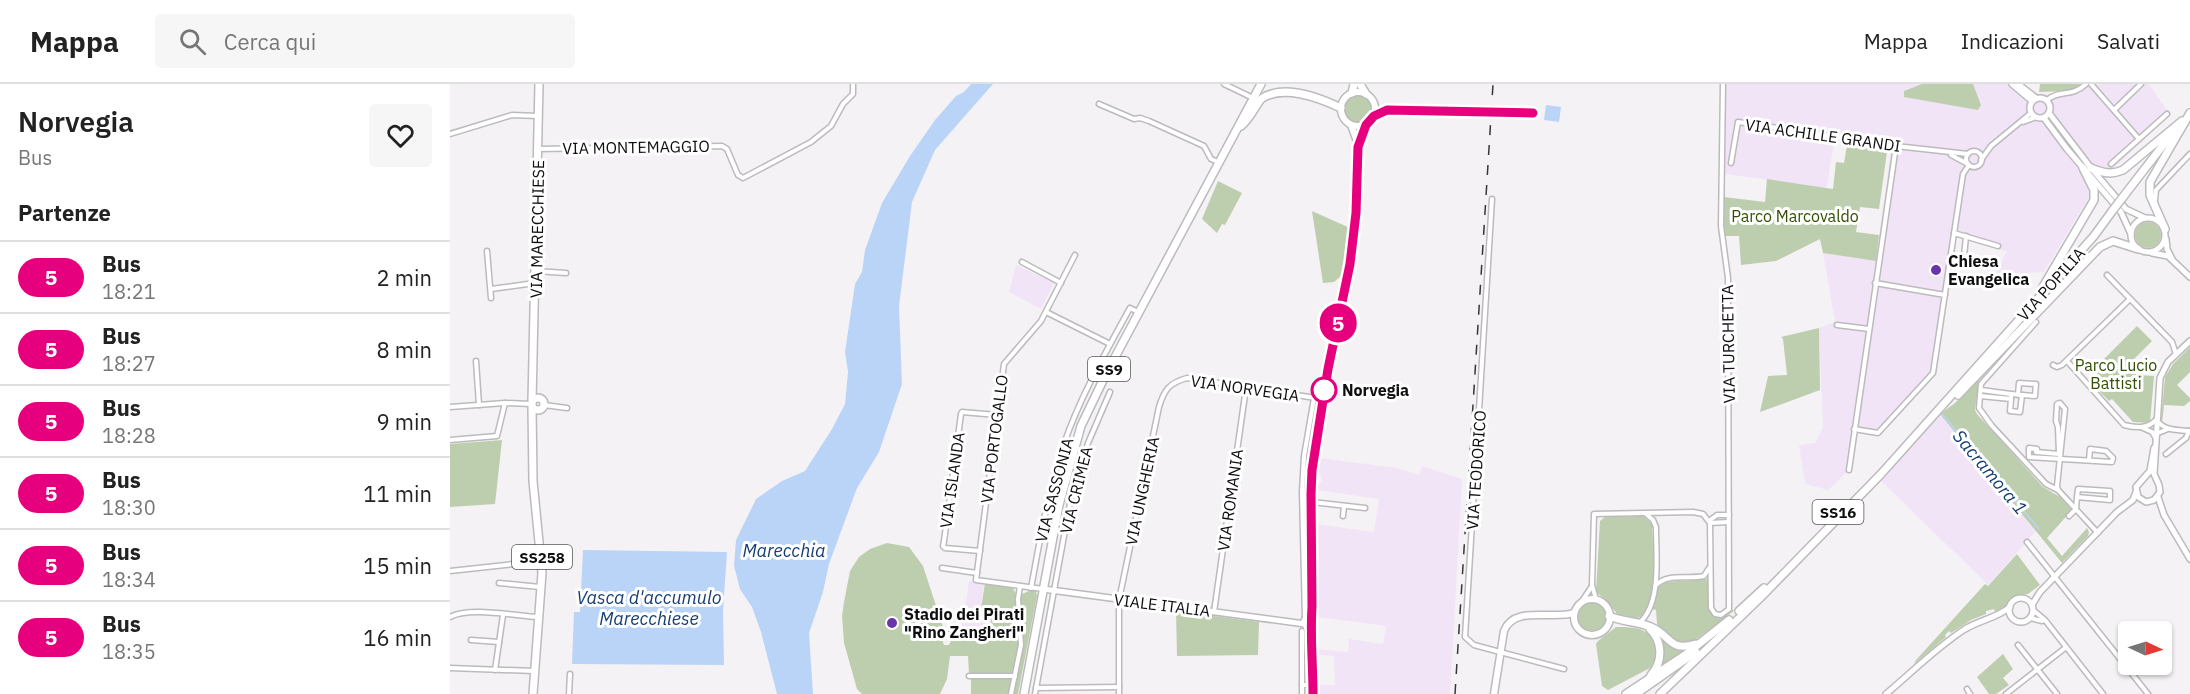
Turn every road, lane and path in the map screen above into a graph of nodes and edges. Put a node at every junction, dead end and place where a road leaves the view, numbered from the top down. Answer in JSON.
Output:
{"nodes":[{"id":1,"x":539,"y":84,"type":"edge"},
{"id":2,"x":852,"y":84,"type":"edge"},
{"id":3,"x":1224,"y":84,"type":"edge"},
{"id":4,"x":1261,"y":84,"type":"edge"},
{"id":5,"x":1354,"y":84,"type":"edge"},
{"id":6,"x":1360,"y":84,"type":"edge"},
{"id":7,"x":1723,"y":84,"type":"edge"},
{"id":8,"x":2012,"y":84,"type":"edge"},
{"id":9,"x":2018,"y":84,"type":"edge"},
{"id":10,"x":2088,"y":84,"type":"edge"},
{"id":11,"x":2141,"y":84,"type":"edge"},
{"id":12,"x":1352,"y":93,"type":"junction"},
{"id":13,"x":1366,"y":94,"type":"junction"},
{"id":14,"x":1253,"y":98,"type":"junction"},
{"id":15,"x":2034,"y":99,"type":"junction"},
{"id":16,"x":2048,"y":100,"type":"junction"},
{"id":17,"x":1099,"y":104,"type":"dead end"},
{"id":18,"x":1341,"y":108,"type":"junction"},
{"id":19,"x":2114,"y":110,"type":"junction"},
{"id":20,"x":2190,"y":112,"type":"edge"},
{"id":21,"x":2049,"y":113,"type":"junction"},
{"id":22,"x":2167,"y":114,"type":"dead end"},
{"id":23,"x":2034,"y":115,"type":"junction"},
{"id":24,"x":539,"y":116,"type":"junction"},
{"id":25,"x":2044,"y":118,"type":"junction"},
{"id":26,"x":2182,"y":121,"type":"junction"},
{"id":27,"x":1351,"y":125,"type":"junction"},
{"id":28,"x":1366,"y":125,"type":"junction"},
{"id":29,"x":1236,"y":129,"type":"junction"},
{"id":30,"x":450,"y":134,"type":"edge"},
{"id":31,"x":2139,"y":139,"type":"junction"},
{"id":32,"x":1896,"y":146,"type":"junction"},
{"id":33,"x":1991,"y":146,"type":"junction"},
{"id":34,"x":1358,"y":147,"type":"junction"},
{"id":35,"x":538,"y":149,"type":"junction"},
{"id":36,"x":1976,"y":151,"type":"junction"},
{"id":37,"x":1948,"y":153,"type":"junction"},
{"id":38,"x":1968,"y":154,"type":"junction"},
{"id":39,"x":2190,"y":154,"type":"edge"},
{"id":40,"x":1981,"y":160,"type":"junction"},
{"id":41,"x":1219,"y":163,"type":"junction"},
{"id":42,"x":1731,"y":163,"type":"dead end"},
{"id":43,"x":1968,"y":164,"type":"junction"},
{"id":44,"x":2111,"y":164,"type":"dead end"},
{"id":45,"x":2087,"y":168,"type":"junction"},
{"id":46,"x":1492,"y":199,"type":"dead end"},
{"id":47,"x":2156,"y":207,"type":"junction"},
{"id":48,"x":2145,"y":218,"type":"junction"},
{"id":49,"x":1490,"y":233,"type":"junction"},
{"id":50,"x":1498,"y":233,"type":"dead end"},
{"id":51,"x":1954,"y":233,"type":"junction"},
{"id":52,"x":2165,"y":233,"type":"junction"},
{"id":53,"x":2131,"y":234,"type":"junction"},
{"id":54,"x":1966,"y":236,"type":"junction"},
{"id":55,"x":1998,"y":246,"type":"dead end"},
{"id":56,"x":2138,"y":249,"type":"junction"},
{"id":57,"x":487,"y":251,"type":"dead end"},
{"id":58,"x":2149,"y":252,"type":"junction"},
{"id":59,"x":1075,"y":255,"type":"dead end"},
{"id":60,"x":1964,"y":257,"type":"dead end"},
{"id":61,"x":2173,"y":260,"type":"junction"},
{"id":62,"x":1022,"y":262,"type":"dead end"},
{"id":63,"x":536,"y":271,"type":"junction"},
{"id":64,"x":566,"y":273,"type":"dead end"},
{"id":65,"x":2107,"y":276,"type":"dead end"},
{"id":66,"x":2190,"y":277,"type":"edge"},
{"id":67,"x":535,"y":283,"type":"junction"},
{"id":68,"x":1061,"y":283,"type":"junction"},
{"id":69,"x":1875,"y":283,"type":"junction"},
{"id":70,"x":491,"y":289,"type":"junction"},
{"id":71,"x":1945,"y":295,"type":"junction"},
{"id":72,"x":491,"y":298,"type":"dead end"},
{"id":73,"x":2130,"y":299,"type":"junction"},
{"id":74,"x":2028,"y":310,"type":"junction"},
{"id":75,"x":1046,"y":312,"type":"junction"},
{"id":76,"x":1139,"y":313,"type":"junction"},
{"id":77,"x":2036,"y":322,"type":"dead end"},
{"id":78,"x":1837,"y":325,"type":"dead end"},
{"id":79,"x":1869,"y":329,"type":"junction"},
{"id":80,"x":2172,"y":342,"type":"junction"},
{"id":81,"x":2188,"y":343,"type":"edge"},
{"id":82,"x":1110,"y":344,"type":"junction"},
{"id":83,"x":2176,"y":355,"type":"junction"},
{"id":84,"x":2067,"y":361,"type":"junction"},
{"id":85,"x":476,"y":362,"type":"dead end"},
{"id":86,"x":2053,"y":365,"type":"dead end"},
{"id":87,"x":1097,"y":370,"type":"junction"},
{"id":88,"x":1106,"y":374,"type":"junction"},
{"id":89,"x":1169,"y":384,"type":"joint"},
{"id":90,"x":1246,"y":388,"type":"junction"},
{"id":91,"x":1981,"y":390,"type":"junction"},
{"id":92,"x":1110,"y":392,"type":"dead end"},
{"id":93,"x":2020,"y":395,"type":"junction"},
{"id":94,"x":1980,"y":396,"type":"junction"},
{"id":95,"x":2011,"y":396,"type":"junction"},
{"id":96,"x":1314,"y":398,"type":"junction"},
{"id":97,"x":1322,"y":399,"type":"junction"},
{"id":98,"x":505,"y":403,"type":"junction"},
{"id":99,"x":537,"y":404,"type":"junction"},
{"id":100,"x":479,"y":405,"type":"junction"},
{"id":101,"x":450,"y":407,"type":"edge"},
{"id":102,"x":567,"y":408,"type":"dead end"},
{"id":103,"x":1935,"y":414,"type":"junction"},
{"id":104,"x":997,"y":416,"type":"junction"},
{"id":105,"x":2156,"y":420,"type":"junction"},
{"id":106,"x":2057,"y":423,"type":"junction"},
{"id":107,"x":2064,"y":423,"type":"junction"},
{"id":108,"x":2143,"y":427,"type":"junction"},
{"id":109,"x":1854,"y":429,"type":"junction"},
{"id":110,"x":2169,"y":429,"type":"junction"},
{"id":111,"x":2189,"y":431,"type":"edge"},
{"id":112,"x":2155,"y":437,"type":"junction"},
{"id":113,"x":450,"y":440,"type":"edge"},
{"id":114,"x":2154,"y":448,"type":"junction"},
{"id":115,"x":2166,"y":454,"type":"dead end"},
{"id":116,"x":2059,"y":455,"type":"junction"},
{"id":117,"x":2089,"y":460,"type":"junction"},
{"id":118,"x":1849,"y":470,"type":"dead end"},
{"id":119,"x":1054,"y":474,"type":"junction"},
{"id":120,"x":1065,"y":477,"type":"junction"},
{"id":121,"x":2143,"y":478,"type":"junction"},
{"id":122,"x":2157,"y":481,"type":"junction"},
{"id":123,"x":1303,"y":485,"type":"junction"},
{"id":124,"x":1311,"y":486,"type":"junction"},
{"id":125,"x":2058,"y":490,"type":"junction"},
{"id":126,"x":2136,"y":490,"type":"junction"},
{"id":127,"x":2158,"y":496,"type":"junction"},
{"id":128,"x":2077,"y":497,"type":"junction"},
{"id":129,"x":2146,"y":501,"type":"junction"},
{"id":130,"x":1311,"y":502,"type":"junction"},
{"id":131,"x":1344,"y":506,"type":"junction"},
{"id":132,"x":1365,"y":508,"type":"dead end"},
{"id":133,"x":2076,"y":509,"type":"junction"},
{"id":134,"x":1645,"y":513,"type":"junction"},
{"id":135,"x":1728,"y":514,"type":"junction"},
{"id":136,"x":2164,"y":515,"type":"junction"},
{"id":137,"x":1343,"y":516,"type":"dead end"},
{"id":138,"x":2069,"y":516,"type":"dead end"},
{"id":139,"x":2112,"y":518,"type":"junction"},
{"id":140,"x":1709,"y":522,"type":"junction"},
{"id":141,"x":1728,"y":522,"type":"junction"},
{"id":142,"x":2098,"y":532,"type":"junction"},
{"id":143,"x":2027,"y":542,"type":"dead end"},
{"id":144,"x":980,"y":551,"type":"junction"},
{"id":145,"x":2190,"y":559,"type":"edge"},
{"id":146,"x":542,"y":561,"type":"junction"},
{"id":147,"x":1710,"y":564,"type":"junction"},
{"id":148,"x":942,"y":568,"type":"dead end"},
{"id":149,"x":450,"y":571,"type":"edge"},
{"id":150,"x":977,"y":573,"type":"junction"},
{"id":151,"x":2055,"y":577,"type":"junction"},
{"id":152,"x":499,"y":583,"type":"dead end"},
{"id":153,"x":1592,"y":585,"type":"junction"},
{"id":154,"x":1020,"y":586,"type":"junction"},
{"id":155,"x":1655,"y":586,"type":"junction"},
{"id":156,"x":541,"y":587,"type":"junction"},
{"id":157,"x":1031,"y":588,"type":"junction"},
{"id":158,"x":1043,"y":589,"type":"junction"},
{"id":159,"x":1308,"y":590,"type":"junction"},
{"id":160,"x":1053,"y":591,"type":"junction"},
{"id":161,"x":2040,"y":592,"type":"junction"},
{"id":162,"x":1596,"y":599,"type":"junction"},
{"id":163,"x":2026,"y":599,"type":"junction"},
{"id":164,"x":1119,"y":600,"type":"junction"},
{"id":165,"x":1582,"y":602,"type":"junction"},
{"id":166,"x":2010,"y":607,"type":"junction"},
{"id":167,"x":2033,"y":608,"type":"junction"},
{"id":168,"x":1214,"y":612,"type":"junction"},
{"id":169,"x":1574,"y":613,"type":"junction"},
{"id":170,"x":503,"y":615,"type":"junction"},
{"id":171,"x":2000,"y":615,"type":"junction"},
{"id":172,"x":450,"y":617,"type":"edge"},
{"id":173,"x":539,"y":617,"type":"junction"},
{"id":174,"x":1563,"y":617,"type":"junction"},
{"id":175,"x":2013,"y":618,"type":"junction"},
{"id":176,"x":2030,"y":618,"type":"junction"},
{"id":177,"x":1609,"y":619,"type":"junction"},
{"id":178,"x":1307,"y":621,"type":"junction"},
{"id":179,"x":1575,"y":622,"type":"junction"},
{"id":180,"x":1642,"y":624,"type":"junction"},
{"id":181,"x":2048,"y":625,"type":"junction"},
{"id":182,"x":1725,"y":627,"type":"junction"},
{"id":183,"x":1302,"y":631,"type":"dead end"},
{"id":184,"x":1019,"y":633,"type":"junction"},
{"id":185,"x":942,"y":634,"type":"dead end"},
{"id":186,"x":471,"y":640,"type":"dead end"},
{"id":187,"x":1704,"y":641,"type":"junction"},
{"id":188,"x":499,"y":642,"type":"junction"},
{"id":189,"x":2018,"y":645,"type":"dead end"},
{"id":190,"x":1302,"y":648,"type":"junction"},
{"id":191,"x":1313,"y":648,"type":"junction"},
{"id":192,"x":2065,"y":648,"type":"junction"},
{"id":193,"x":1500,"y":651,"type":"junction"},
{"id":194,"x":450,"y":668,"type":"edge"},
{"id":195,"x":1564,"y":669,"type":"dead end"},
{"id":196,"x":495,"y":670,"type":"junction"},
{"id":197,"x":2037,"y":670,"type":"junction"},
{"id":198,"x":534,"y":671,"type":"junction"},
{"id":199,"x":570,"y":674,"type":"dead end"},
{"id":200,"x":969,"y":676,"type":"dead end"},
{"id":201,"x":1016,"y":676,"type":"junction"},
{"id":202,"x":1302,"y":685,"type":"junction"},
{"id":203,"x":1313,"y":685,"type":"junction"},
{"id":204,"x":1119,"y":687,"type":"junction"},
{"id":205,"x":1036,"y":688,"type":"junction"},
{"id":206,"x":1967,"y":690,"type":"dead end"},
{"id":207,"x":533,"y":694,"type":"edge"},
{"id":208,"x":569,"y":694,"type":"edge"},
{"id":209,"x":1011,"y":694,"type":"edge"},
{"id":210,"x":1022,"y":694,"type":"edge"},
{"id":211,"x":1035,"y":694,"type":"edge"},
{"id":212,"x":1119,"y":694,"type":"edge"},
{"id":213,"x":1302,"y":694,"type":"edge"},
{"id":214,"x":1313,"y":694,"type":"edge"},
{"id":215,"x":1494,"y":694,"type":"edge"},
{"id":216,"x":1626,"y":694,"type":"edge"},
{"id":217,"x":1636,"y":694,"type":"edge"},
{"id":218,"x":1660,"y":694,"type":"edge"},
{"id":219,"x":1886,"y":694,"type":"edge"},
{"id":220,"x":1970,"y":694,"type":"edge"},
{"id":221,"x":2006,"y":694,"type":"edge"},
{"id":222,"x":2057,"y":694,"type":"edge"},
{"id":223,"x":2103,"y":694,"type":"edge"},
{"id":224,"x":2148,"y":694,"type":"edge"}],
"edges":[{"from":1,"to":24,"type":"main road","name":"VIA MARECCHIESE"},
{"from":2,"to":35,"type":"street","name":"VIA MONTEMAGGIO"},
{"from":3,"to":14,"type":"street"},
{"from":4,"to":14,"type":"main road","number":"SS9"},
{"from":5,"to":12,"type":"main road"},
{"from":6,"to":13,"type":"main road"},
{"from":7,"to":135,"type":"street","name":"VIA TURCHETTA"},
{"from":8,"to":15,"type":"street"},
{"from":9,"to":15,"type":"street"},
{"from":10,"to":16,"type":"street"},
{"from":10,"to":19,"type":"street"},
{"from":11,"to":19,"type":"street"},
{"from":12,"to":13,"type":"main road"},
{"from":12,"to":18,"type":"main road"},
{"from":13,"to":28,"type":"main road"},
{"from":14,"to":29,"type":"main road","number":"SS9"},
{"from":15,"to":16,"type":"street"},
{"from":15,"to":23,"type":"street"},
{"from":16,"to":21,"type":"street"},
{"from":17,"to":41,"type":"street"},
{"from":18,"to":27,"type":"main road"},
{"from":18,"to":29,"type":"main road"},
{"from":19,"to":31,"type":"street"},
{"from":20,"to":26,"type":"main road","name":"VIA POPILIA","number":"SS16"},
{"from":20,"to":47,"type":"main road"},
{"from":21,"to":25,"type":"street"},
{"from":21,"to":45,"type":"street"},
{"from":22,"to":31,"type":"street"},
{"from":23,"to":25,"type":"street"},
{"from":23,"to":33,"type":"street","name":"VIA ACHILLE GRANDI"},
{"from":24,"to":30,"type":"street"},
{"from":24,"to":35,"type":"main road","name":"VIA MARECCHIESE"},
{"from":25,"to":45,"type":"street"},
{"from":26,"to":45,"type":"main road"},
{"from":26,"to":74,"type":"main road","name":"VIA POPILIA","number":"SS16","bridge":true},
{"from":27,"to":28,"type":"main road"},
{"from":27,"to":34,"type":"main road"},
{"from":28,"to":34,"type":"main road"},
{"from":29,"to":41,"type":"main road","number":"SS9"},
{"from":31,"to":44,"type":"street"},
{"from":32,"to":37,"type":"street","name":"VIA ACHILLE GRANDI"},
{"from":32,"to":42,"type":"street","name":"VIA ACHILLE GRANDI"},
{"from":32,"to":69,"type":"street"},
{"from":33,"to":36,"type":"street","name":"VIA ACHILLE GRANDI"},
{"from":33,"to":40,"type":"street","name":"VIA ACHILLE GRANDI"},
{"from":34,"to":97,"type":"main road"},
{"from":35,"to":63,"type":"main road","name":"VIA MARECCHIESE"},
{"from":36,"to":38,"type":"street","name":"VIA ACHILLE GRANDI"},
{"from":36,"to":40,"type":"street"},
{"from":37,"to":38,"type":"street","name":"VIA ACHILLE GRANDI"},
{"from":37,"to":43,"type":"street","name":"VIA ACHILLE GRANDI"},
{"from":38,"to":43,"type":"street"},
{"from":39,"to":47,"type":"street"},
{"from":40,"to":43,"type":"street"},
{"from":41,"to":76,"type":"main road","number":"SS9"},
{"from":43,"to":51,"type":"street"},
{"from":45,"to":48,"type":"street"},
{"from":45,"to":53,"type":"street"},
{"from":45,"to":74,"type":"main road"},
{"from":46,"to":49,"type":"street","name":"VIA TEODORICO"},
{"from":47,"to":52,"type":"main road"},
{"from":48,"to":52,"type":"street"},
{"from":48,"to":53,"type":"street"},
{"from":49,"to":50,"type":"street"},
{"from":49,"to":193,"type":"street","name":"VIA TEODORICO"},
{"from":51,"to":54,"type":"street"},
{"from":51,"to":71,"type":"street"},
{"from":52,"to":58,"type":"street"},
{"from":52,"to":61,"type":"street"},
{"from":53,"to":56,"type":"street"},
{"from":54,"to":55,"type":"street"},
{"from":54,"to":60,"type":"street"},
{"from":56,"to":58,"type":"street"},
{"from":56,"to":103,"type":"main road"},
{"from":57,"to":70,"type":"street"},
{"from":58,"to":61,"type":"street"},
{"from":59,"to":68,"type":"street","name":"VIA PORTOGALLO"},
{"from":61,"to":66,"type":"street"},
{"from":62,"to":68,"type":"street"},
{"from":63,"to":64,"type":"street"},
{"from":63,"to":67,"type":"main road","name":"VIA MARECCHIESE"},
{"from":65,"to":73,"type":"street"},
{"from":67,"to":70,"type":"street"},
{"from":67,"to":99,"type":"main road","name":"VIA MARECCHIESE"},
{"from":68,"to":75,"type":"street","name":"VIA PORTOGALLO"},
{"from":69,"to":71,"type":"street"},
{"from":69,"to":79,"type":"street"},
{"from":70,"to":72,"type":"street"},
{"from":71,"to":109,"type":"street"},
{"from":73,"to":80,"type":"street"},
{"from":73,"to":84,"type":"street"},
{"from":74,"to":103,"type":"main road","name":"VIA POPILIA","number":"SS16"},
{"from":75,"to":82,"type":"street"},
{"from":75,"to":104,"type":"street","name":"VIA PORTOGALLO"},
{"from":76,"to":82,"type":"street","name":"VIA SASSONIA"},
{"from":76,"to":88,"type":"main road","number":"SS9"},
{"from":77,"to":91,"type":"street"},
{"from":78,"to":79,"type":"street"},
{"from":79,"to":109,"type":"street"},
{"from":80,"to":81,"type":"street"},
{"from":80,"to":83,"type":"street"},
{"from":81,"to":83,"type":"street"},
{"from":82,"to":87,"type":"street","name":"VIA SASSONIA"},
{"from":83,"to":105,"type":"street"},
{"from":84,"to":86,"type":"street"},
{"from":84,"to":108,"type":"street"},
{"from":85,"to":100,"type":"street"},
{"from":87,"to":88,"type":"street"},
{"from":87,"to":119,"type":"street","name":"VIA SASSONIA"},
{"from":88,"to":120,"type":"main road","number":"SS9"},
{"from":89,"to":90,"type":"street","name":"VIA NORVEGIA"},
{"from":89,"to":164,"type":"street","name":"VIA UNGHERIA"},
{"from":90,"to":96,"type":"street","name":"VIA NORVEGIA"},
{"from":90,"to":168,"type":"street","name":"VIA ROMANIA"},
{"from":91,"to":94,"type":"street"},
{"from":91,"to":95,"type":"street"},
{"from":92,"to":160,"type":"street","name":"VIA CRIMEA"},
{"from":93,"to":93,"type":"street"},
{"from":93,"to":95,"type":"street"},
{"from":93,"to":95,"type":"street"},
{"from":94,"to":95,"type":"street"},
{"from":94,"to":125,"type":"street"},
{"from":96,"to":97,"type":"street","name":"VIA NORVEGIA"},
{"from":96,"to":123,"type":"street"},
{"from":97,"to":124,"type":"main road"},
{"from":98,"to":99,"type":"street"},
{"from":98,"to":100,"type":"street"},
{"from":98,"to":113,"type":"street"},
{"from":99,"to":102,"type":"street"},
{"from":99,"to":146,"type":"main road","number":"SS258"},
{"from":100,"to":101,"type":"street"},
{"from":103,"to":182,"type":"main road","name":"VIA POPILIA","number":"SS16"},
{"from":104,"to":144,"type":"street","name":"VIA PORTOGALLO"},
{"from":104,"to":144,"type":"street","name":"VIA ISLANDA"},
{"from":105,"to":108,"type":"street"},
{"from":105,"to":110,"type":"street"},
{"from":105,"to":112,"type":"street"},
{"from":106,"to":107,"type":"street"},
{"from":106,"to":107,"type":"street"},
{"from":106,"to":116,"type":"street"},
{"from":107,"to":116,"type":"street"},
{"from":108,"to":112,"type":"street"},
{"from":109,"to":118,"type":"street"},
{"from":110,"to":111,"type":"street"},
{"from":110,"to":112,"type":"street"},
{"from":111,"to":115,"type":"street"},
{"from":112,"to":114,"type":"street"},
{"from":114,"to":121,"type":"street"},
{"from":114,"to":122,"type":"street"},
{"from":116,"to":116,"type":"street"},
{"from":116,"to":117,"type":"street"},
{"from":116,"to":125,"type":"street"},
{"from":117,"to":117,"type":"street"},
{"from":119,"to":120,"type":"street"},
{"from":119,"to":157,"type":"street","name":"VIA SASSONIA"},
{"from":120,"to":158,"type":"main road","number":"SS9"},
{"from":121,"to":122,"type":"street"},
{"from":121,"to":126,"type":"street"},
{"from":122,"to":127,"type":"street"},
{"from":123,"to":124,"type":"street"},
{"from":123,"to":159,"type":"street"},
{"from":124,"to":130,"type":"main road"},
{"from":125,"to":133,"type":"street"},
{"from":126,"to":129,"type":"street"},
{"from":126,"to":139,"type":"street"},
{"from":127,"to":129,"type":"street"},
{"from":127,"to":136,"type":"street"},
{"from":128,"to":128,"type":"street"},
{"from":128,"to":133,"type":"street"},
{"from":129,"to":136,"type":"street"},
{"from":129,"to":139,"type":"street"},
{"from":130,"to":131,"type":"street"},
{"from":130,"to":159,"type":"main road"},
{"from":131,"to":132,"type":"street"},
{"from":131,"to":137,"type":"street"},
{"from":133,"to":138,"type":"street"},
{"from":133,"to":142,"type":"street"},
{"from":134,"to":140,"type":"street"},
{"from":134,"to":153,"type":"street"},
{"from":134,"to":155,"type":"street"},
{"from":135,"to":140,"type":"street"},
{"from":135,"to":141,"type":"street","name":"VIA TURCHETTA"},
{"from":136,"to":145,"type":"street"},
{"from":139,"to":142,"type":"street"},
{"from":140,"to":141,"type":"street"},
{"from":140,"to":147,"type":"street"},
{"from":141,"to":147,"type":"street","name":"VIA TURCHETTA"},
{"from":142,"to":151,"type":"street"},
{"from":143,"to":151,"type":"street"},
{"from":144,"to":150,"type":"street","name":"VIA PORTOGALLO"},
{"from":146,"to":149,"type":"street"},
{"from":146,"to":156,"type":"main road","number":"SS258"},
{"from":147,"to":155,"type":"street"},
{"from":148,"to":150,"type":"street"},
{"from":150,"to":154,"type":"street","name":"VIA PORTOGALLO"},
{"from":151,"to":161,"type":"street"},
{"from":151,"to":224,"type":"street"},
{"from":152,"to":156,"type":"street"},
{"from":153,"to":162,"type":"street"},
{"from":153,"to":165,"type":"street"},
{"from":154,"to":157,"type":"street"},
{"from":154,"to":184,"type":"street"},
{"from":155,"to":180,"type":"street"},
{"from":156,"to":173,"type":"main road","number":"SS258"},
{"from":157,"to":158,"type":"street"},
{"from":158,"to":160,"type":"street","name":"VIALE ITALIA"},
{"from":158,"to":210,"type":"main road","number":"SS9"},
{"from":159,"to":178,"type":"street"},
{"from":159,"to":178,"type":"main road"},
{"from":160,"to":164,"type":"street","name":"VIALE ITALIA"},
{"from":160,"to":205,"type":"street","name":"VIA CRIMEA"},
{"from":161,"to":163,"type":"street"},
{"from":161,"to":167,"type":"street"},
{"from":162,"to":165,"type":"main road"},
{"from":162,"to":177,"type":"main road"},
{"from":163,"to":166,"type":"street"},
{"from":163,"to":167,"type":"street"},
{"from":164,"to":168,"type":"street","name":"VIALE ITALIA"},
{"from":164,"to":204,"type":"street","name":"VIA UNGHERIA"},
{"from":165,"to":169,"type":"main road"},
{"from":166,"to":171,"type":"street"},
{"from":166,"to":175,"type":"street"},
{"from":167,"to":176,"type":"street"},
{"from":167,"to":181,"type":"street"},
{"from":168,"to":178,"type":"street","name":"VIALE ITALIA"},
{"from":169,"to":174,"type":"main road"},
{"from":169,"to":179,"type":"main road"},
{"from":170,"to":172,"type":"street"},
{"from":170,"to":173,"type":"street"},
{"from":170,"to":188,"type":"street"},
{"from":171,"to":175,"type":"street"},
{"from":171,"to":219,"type":"street"},
{"from":173,"to":198,"type":"main road","number":"SS258"},
{"from":174,"to":179,"type":"main road"},
{"from":174,"to":193,"type":"main road"},
{"from":175,"to":176,"type":"street"},
{"from":176,"to":181,"type":"street"},
{"from":177,"to":179,"type":"main road"},
{"from":177,"to":180,"type":"main road"},
{"from":178,"to":191,"type":"main road"},
{"from":180,"to":187,"type":"main road"},
{"from":180,"to":216,"type":"main road"},
{"from":181,"to":192,"type":"street"},
{"from":182,"to":187,"type":"main road","number":"SS16"},
{"from":182,"to":217,"type":"main road","number":"SS16"},
{"from":182,"to":218,"type":"main road"},
{"from":183,"to":190,"type":"street"},
{"from":184,"to":185,"type":"street"},
{"from":184,"to":201,"type":"street"},
{"from":186,"to":188,"type":"street"},
{"from":187,"to":216,"type":"main road","number":"SS16"},
{"from":188,"to":196,"type":"street"},
{"from":189,"to":197,"type":"street"},
{"from":190,"to":191,"type":"street"},
{"from":190,"to":202,"type":"street"},
{"from":191,"to":203,"type":"main road"},
{"from":192,"to":197,"type":"street"},
{"from":192,"to":223,"type":"street"},
{"from":193,"to":195,"type":"street","name":"VIA TEODORICO"},
{"from":193,"to":215,"type":"main road"},
{"from":194,"to":196,"type":"street"},
{"from":196,"to":198,"type":"street"},
{"from":197,"to":221,"type":"street"},
{"from":197,"to":222,"type":"street"},
{"from":198,"to":207,"type":"main road","number":"SS258"},
{"from":199,"to":208,"type":"street"},
{"from":200,"to":201,"type":"street"},
{"from":201,"to":209,"type":"street"},
{"from":202,"to":203,"type":"street"},
{"from":202,"to":213,"type":"street"},
{"from":203,"to":214,"type":"main road"},
{"from":204,"to":205,"type":"street"},
{"from":204,"to":212,"type":"street","name":"VIA UNGHERIA"},
{"from":205,"to":211,"type":"street","name":"VIA CRIMEA"},
{"from":206,"to":220,"type":"street"}]}
